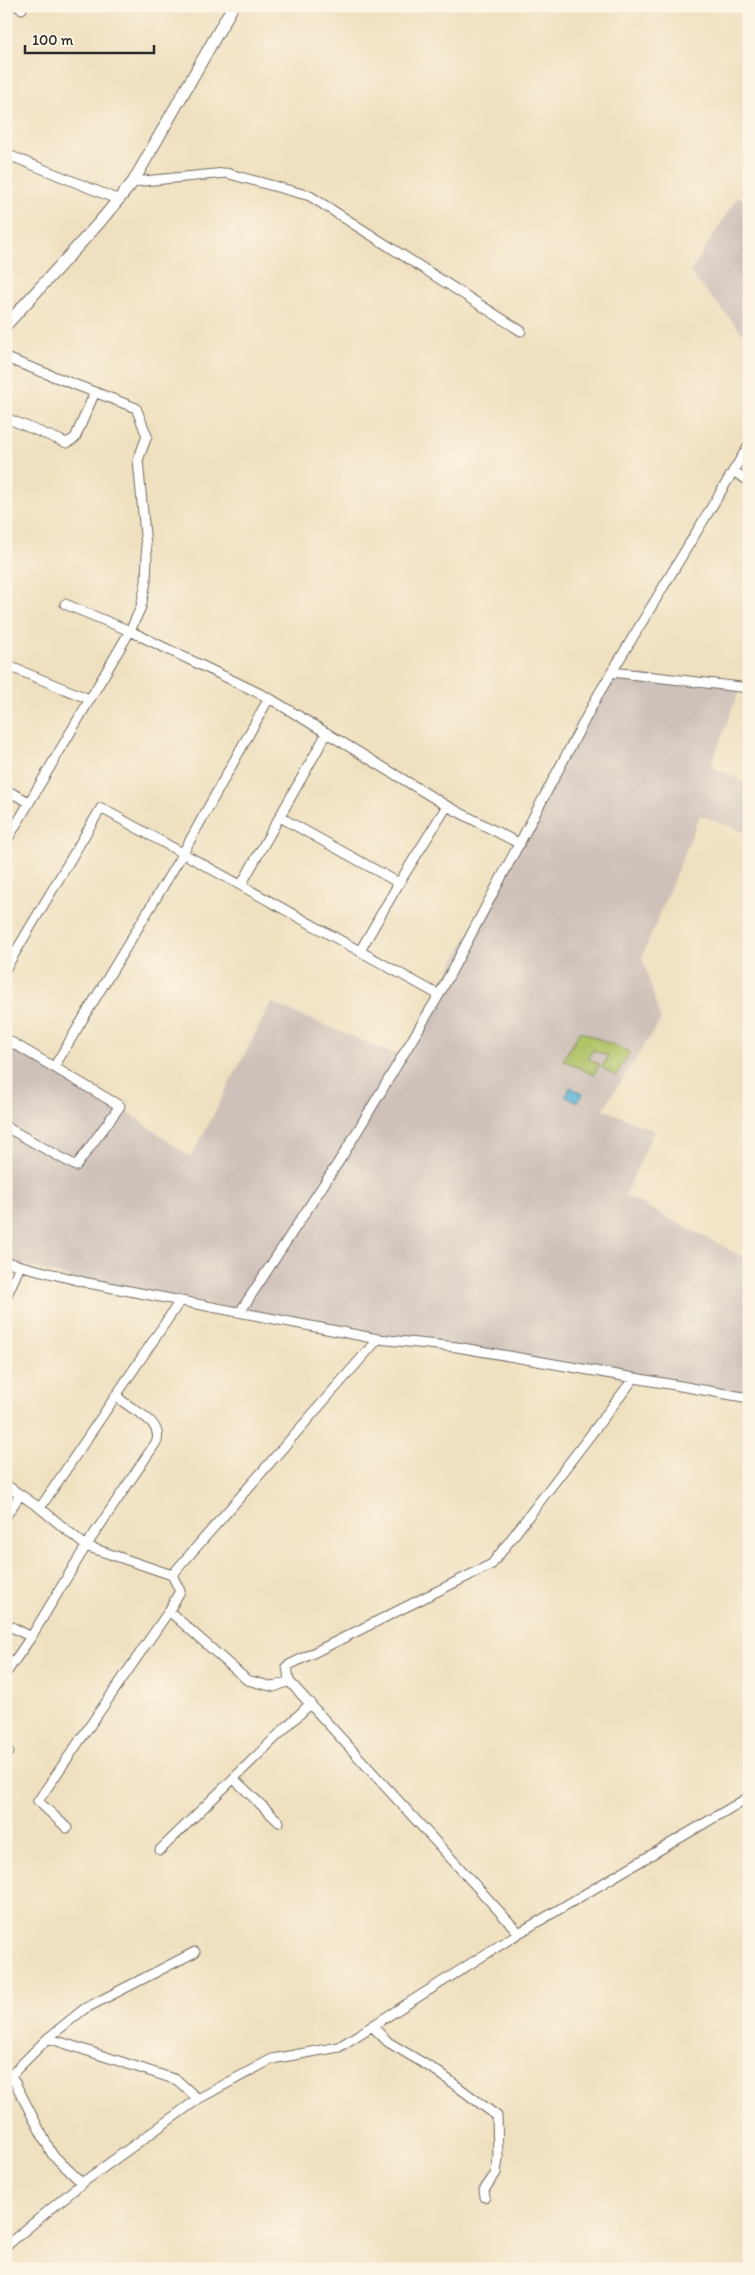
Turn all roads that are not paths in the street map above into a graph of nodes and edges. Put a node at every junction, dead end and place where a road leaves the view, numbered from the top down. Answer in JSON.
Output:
{"nodes":[{"id":1,"x":233,"y":6,"type":"edge"},
{"id":2,"x":6,"y":154,"type":"edge"},
{"id":3,"x":133,"y":182,"type":"junction"},
{"id":4,"x":119,"y":200,"type":"junction"},
{"id":5,"x":6,"y":325,"type":"edge"},
{"id":6,"x":521,"y":331,"type":"dead end"},
{"id":7,"x":6,"y":358,"type":"edge"},
{"id":8,"x":95,"y":392,"type":"junction"},
{"id":9,"x":6,"y":418,"type":"edge"},
{"id":10,"x":749,"y":445,"type":"edge"},
{"id":11,"x":733,"y":471,"type":"junction"},
{"id":12,"x":749,"y":481,"type":"edge"},
{"id":13,"x":65,"y":604,"type":"dead end"},
{"id":14,"x":130,"y":631,"type":"junction"},
{"id":15,"x":6,"y":665,"type":"edge"},
{"id":16,"x":612,"y":672,"type":"junction"},
{"id":17,"x":749,"y":688,"type":"edge"},
{"id":18,"x":269,"y":698,"type":"junction"},
{"id":19,"x":89,"y":699,"type":"junction"},
{"id":20,"x":327,"y":733,"type":"junction"},
{"id":21,"x":6,"y":790,"type":"edge"},
{"id":22,"x":29,"y":802,"type":"junction"},
{"id":23,"x":447,"y":806,"type":"junction"},
{"id":24,"x":280,"y":817,"type":"junction"},
{"id":25,"x":6,"y":842,"type":"edge"},
{"id":26,"x":520,"y":844,"type":"junction"},
{"id":27,"x":183,"y":853,"type":"junction"},
{"id":28,"x":399,"y":883,"type":"junction"},
{"id":29,"x":241,"y":885,"type":"junction"},
{"id":30,"x":360,"y":951,"type":"junction"},
{"id":31,"x":6,"y":968,"type":"edge"},
{"id":32,"x":440,"y":995,"type":"junction"},
{"id":33,"x":6,"y":1039,"type":"edge"},
{"id":34,"x":54,"y":1067,"type":"junction"},
{"id":35,"x":6,"y":1127,"type":"edge"},
{"id":36,"x":6,"y":1262,"type":"edge"},
{"id":37,"x":20,"y":1266,"type":"junction"},
{"id":38,"x":6,"y":1297,"type":"edge"},
{"id":39,"x":180,"y":1301,"type":"junction"},
{"id":40,"x":240,"y":1312,"type":"junction"},
{"id":41,"x":378,"y":1338,"type":"junction"},
{"id":42,"x":634,"y":1378,"type":"junction"},
{"id":43,"x":116,"y":1395,"type":"junction"},
{"id":44,"x":749,"y":1398,"type":"edge"},
{"id":45,"x":6,"y":1485,"type":"edge"},
{"id":46,"x":20,"y":1495,"type":"junction"},
{"id":47,"x":40,"y":1508,"type":"junction"},
{"id":48,"x":6,"y":1516,"type":"edge"},
{"id":49,"x":86,"y":1546,"type":"junction"},
{"id":50,"x":172,"y":1575,"type":"junction"},
{"id":51,"x":169,"y":1611,"type":"junction"},
{"id":52,"x":6,"y":1624,"type":"edge"},
{"id":53,"x":31,"y":1637,"type":"junction"},
{"id":54,"x":6,"y":1673,"type":"edge"},
{"id":55,"x":289,"y":1680,"type":"junction"},
{"id":56,"x":311,"y":1703,"type":"junction"},
{"id":57,"x":234,"y":1779,"type":"junction"},
{"id":58,"x":749,"y":1797,"type":"edge"},
{"id":59,"x":279,"y":1822,"type":"dead end"},
{"id":60,"x":67,"y":1828,"type":"dead end"},
{"id":61,"x":160,"y":1850,"type":"dead end"},
{"id":62,"x":519,"y":1933,"type":"junction"},
{"id":63,"x":195,"y":1952,"type":"dead end"},
{"id":64,"x":372,"y":2026,"type":"junction"},
{"id":65,"x":48,"y":2038,"type":"junction"},
{"id":66,"x":8,"y":2074,"type":"edge"},
{"id":67,"x":198,"y":2099,"type":"junction"},
{"id":68,"x":82,"y":2183,"type":"junction"},
{"id":69,"x":486,"y":2197,"type":"dead end"},
{"id":70,"x":6,"y":2246,"type":"edge"}],
"edges":[{"from":1,"to":3,"type":"street"},
{"from":2,"to":4,"type":"street"},
{"from":3,"to":4,"type":"street"},
{"from":3,"to":6,"type":"street"},
{"from":4,"to":5,"type":"street"},
{"from":7,"to":8,"type":"street"},
{"from":8,"to":9,"type":"street"},
{"from":8,"to":14,"type":"street"},
{"from":10,"to":11,"type":"street"},
{"from":11,"to":12,"type":"street"},
{"from":11,"to":16,"type":"street"},
{"from":13,"to":14,"type":"street"},
{"from":14,"to":18,"type":"street"},
{"from":14,"to":19,"type":"street"},
{"from":15,"to":19,"type":"street"},
{"from":16,"to":17,"type":"street"},
{"from":16,"to":26,"type":"street"},
{"from":18,"to":20,"type":"street"},
{"from":18,"to":27,"type":"street"},
{"from":19,"to":22,"type":"street"},
{"from":20,"to":23,"type":"street"},
{"from":20,"to":24,"type":"street"},
{"from":21,"to":22,"type":"street"},
{"from":22,"to":25,"type":"street"},
{"from":23,"to":26,"type":"street"},
{"from":23,"to":28,"type":"street"},
{"from":24,"to":28,"type":"street"},
{"from":24,"to":29,"type":"street"},
{"from":26,"to":32,"type":"street"},
{"from":27,"to":29,"type":"street"},
{"from":27,"to":31,"type":"street"},
{"from":27,"to":34,"type":"street"},
{"from":28,"to":30,"type":"street"},
{"from":29,"to":30,"type":"street"},
{"from":30,"to":32,"type":"street"},
{"from":32,"to":40,"type":"street"},
{"from":33,"to":34,"type":"street"},
{"from":34,"to":35,"type":"street"},
{"from":36,"to":37,"type":"street"},
{"from":37,"to":38,"type":"street"},
{"from":37,"to":39,"type":"street"},
{"from":39,"to":40,"type":"street"},
{"from":39,"to":43,"type":"street"},
{"from":40,"to":41,"type":"street"},
{"from":41,"to":42,"type":"street"},
{"from":41,"to":50,"type":"street"},
{"from":42,"to":44,"type":"street"},
{"from":42,"to":55,"type":"street"},
{"from":43,"to":47,"type":"street"},
{"from":43,"to":49,"type":"street"},
{"from":45,"to":46,"type":"street"},
{"from":46,"to":47,"type":"street"},
{"from":46,"to":48,"type":"street"},
{"from":47,"to":49,"type":"street"},
{"from":49,"to":50,"type":"street"},
{"from":49,"to":53,"type":"street"},
{"from":50,"to":51,"type":"street"},
{"from":51,"to":55,"type":"street"},
{"from":51,"to":60,"type":"street"},
{"from":52,"to":53,"type":"street"},
{"from":53,"to":54,"type":"street"},
{"from":55,"to":56,"type":"street"},
{"from":56,"to":57,"type":"street"},
{"from":56,"to":62,"type":"street"},
{"from":57,"to":59,"type":"street"},
{"from":57,"to":61,"type":"street"},
{"from":58,"to":62,"type":"street"},
{"from":62,"to":64,"type":"street"},
{"from":63,"to":65,"type":"street"},
{"from":64,"to":67,"type":"street"},
{"from":64,"to":69,"type":"street"},
{"from":65,"to":66,"type":"street"},
{"from":65,"to":67,"type":"street"},
{"from":66,"to":68,"type":"street"},
{"from":67,"to":68,"type":"street"},
{"from":68,"to":70,"type":"street"}]}
